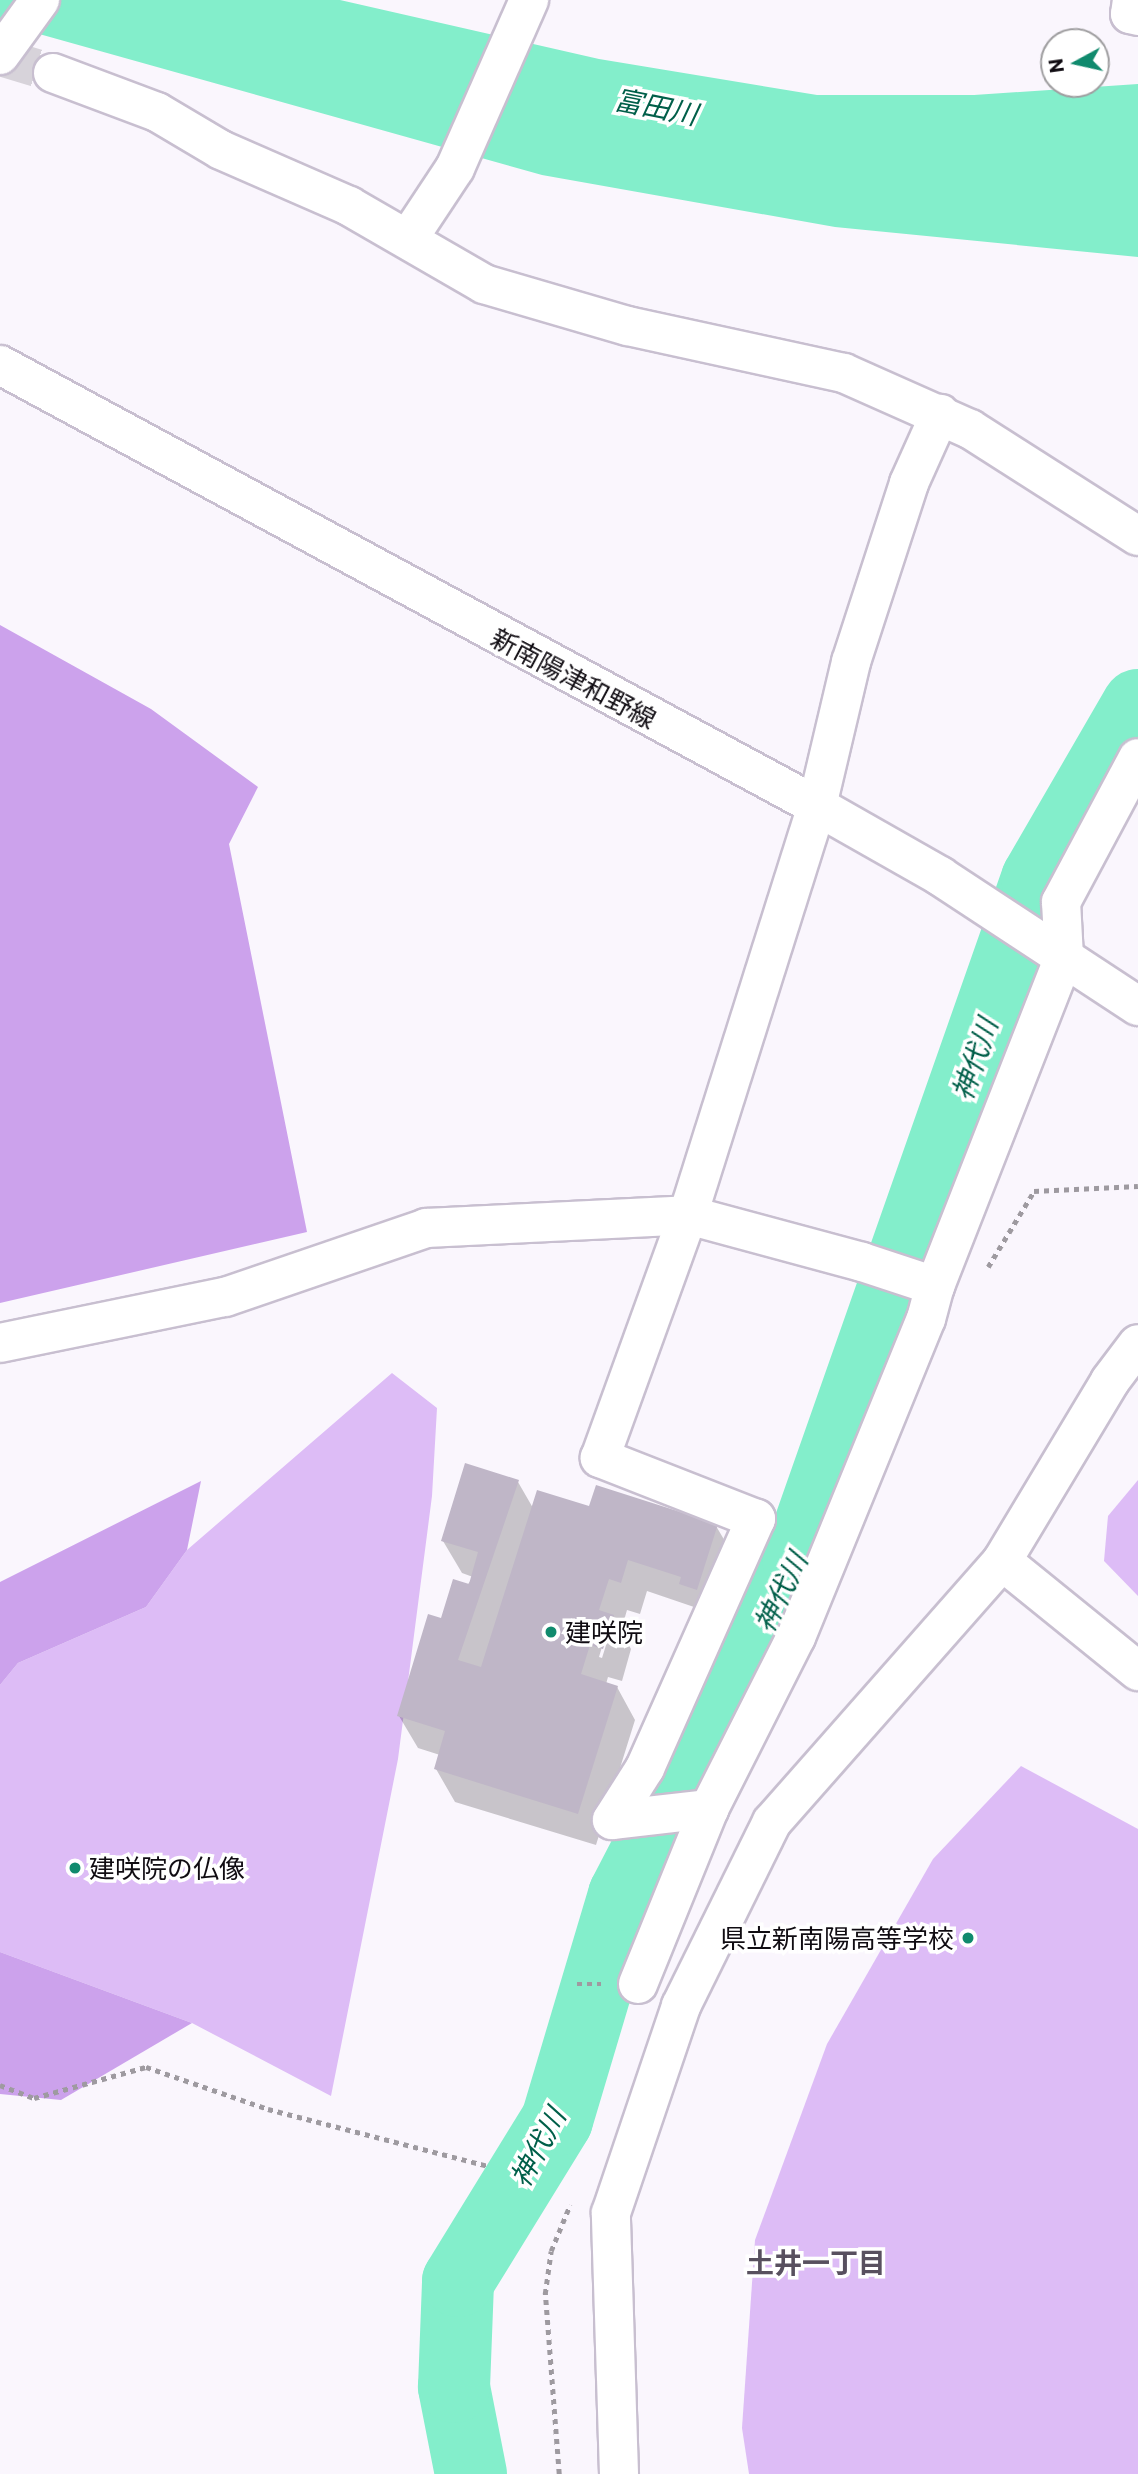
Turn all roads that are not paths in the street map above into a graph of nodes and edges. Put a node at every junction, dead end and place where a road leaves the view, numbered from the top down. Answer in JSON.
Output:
{"nodes":[{"id":1,"x":40,"y":0,"type":"edge"},
{"id":2,"x":1132,"y":0,"type":"edge"},
{"id":3,"x":527,"y":3,"type":"edge"},
{"id":4,"x":1138,"y":16,"type":"edge"},
{"id":5,"x":0,"y":55,"type":"edge"},
{"id":6,"x":54,"y":73,"type":"tunnel mouth"},
{"id":7,"x":408,"y":239,"type":"junction"},
{"id":8,"x":0,"y":365,"type":"edge"},
{"id":9,"x":940,"y":414,"type":"junction"},
{"id":10,"x":1138,"y":536,"type":"edge"},
{"id":11,"x":1138,"y":758,"type":"edge"},
{"id":12,"x":817,"y":806,"type":"junction"},
{"id":13,"x":1052,"y":949,"type":"junction"},
{"id":14,"x":1138,"y":1006,"type":"edge"},
{"id":15,"x":688,"y":1215,"type":"junction"},
{"id":16,"x":935,"y":1286,"type":"junction"},
{"id":17,"x":0,"y":1343,"type":"edge"},
{"id":18,"x":1138,"y":1344,"type":"edge"},
{"id":19,"x":1002,"y":1561,"type":"junction"},
{"id":20,"x":1138,"y":1671,"type":"edge"},
{"id":21,"x":709,"y":1809,"type":"junction"},
{"id":22,"x":638,"y":1984,"type":"dead end"},
{"id":23,"x":619,"y":2474,"type":"edge"}],
"edges":[{"from":1,"to":5,"type":"main road"},
{"from":2,"to":4,"type":"main road"},
{"from":3,"to":7,"type":"main road"},
{"from":6,"to":7,"type":"main road"},
{"from":7,"to":9,"type":"main road"},
{"from":8,"to":12,"type":"main road","name":"新南陽津和野線"},
{"from":9,"to":10,"type":"main road"},
{"from":9,"to":12,"type":"main road"},
{"from":11,"to":13,"type":"main road"},
{"from":12,"to":13,"type":"main road","name":"新南陽津和野線"},
{"from":12,"to":15,"type":"main road"},
{"from":13,"to":14,"type":"main road","name":"新南陽津和野線"},
{"from":13,"to":16,"type":"main road"},
{"from":15,"to":16,"type":"main road"},
{"from":15,"to":17,"type":"main road"},
{"from":15,"to":21,"type":"main road"},
{"from":16,"to":21,"type":"main road"},
{"from":18,"to":19,"type":"main road"},
{"from":19,"to":20,"type":"main road"},
{"from":19,"to":23,"type":"main road"},
{"from":21,"to":22,"type":"main road"}]}
